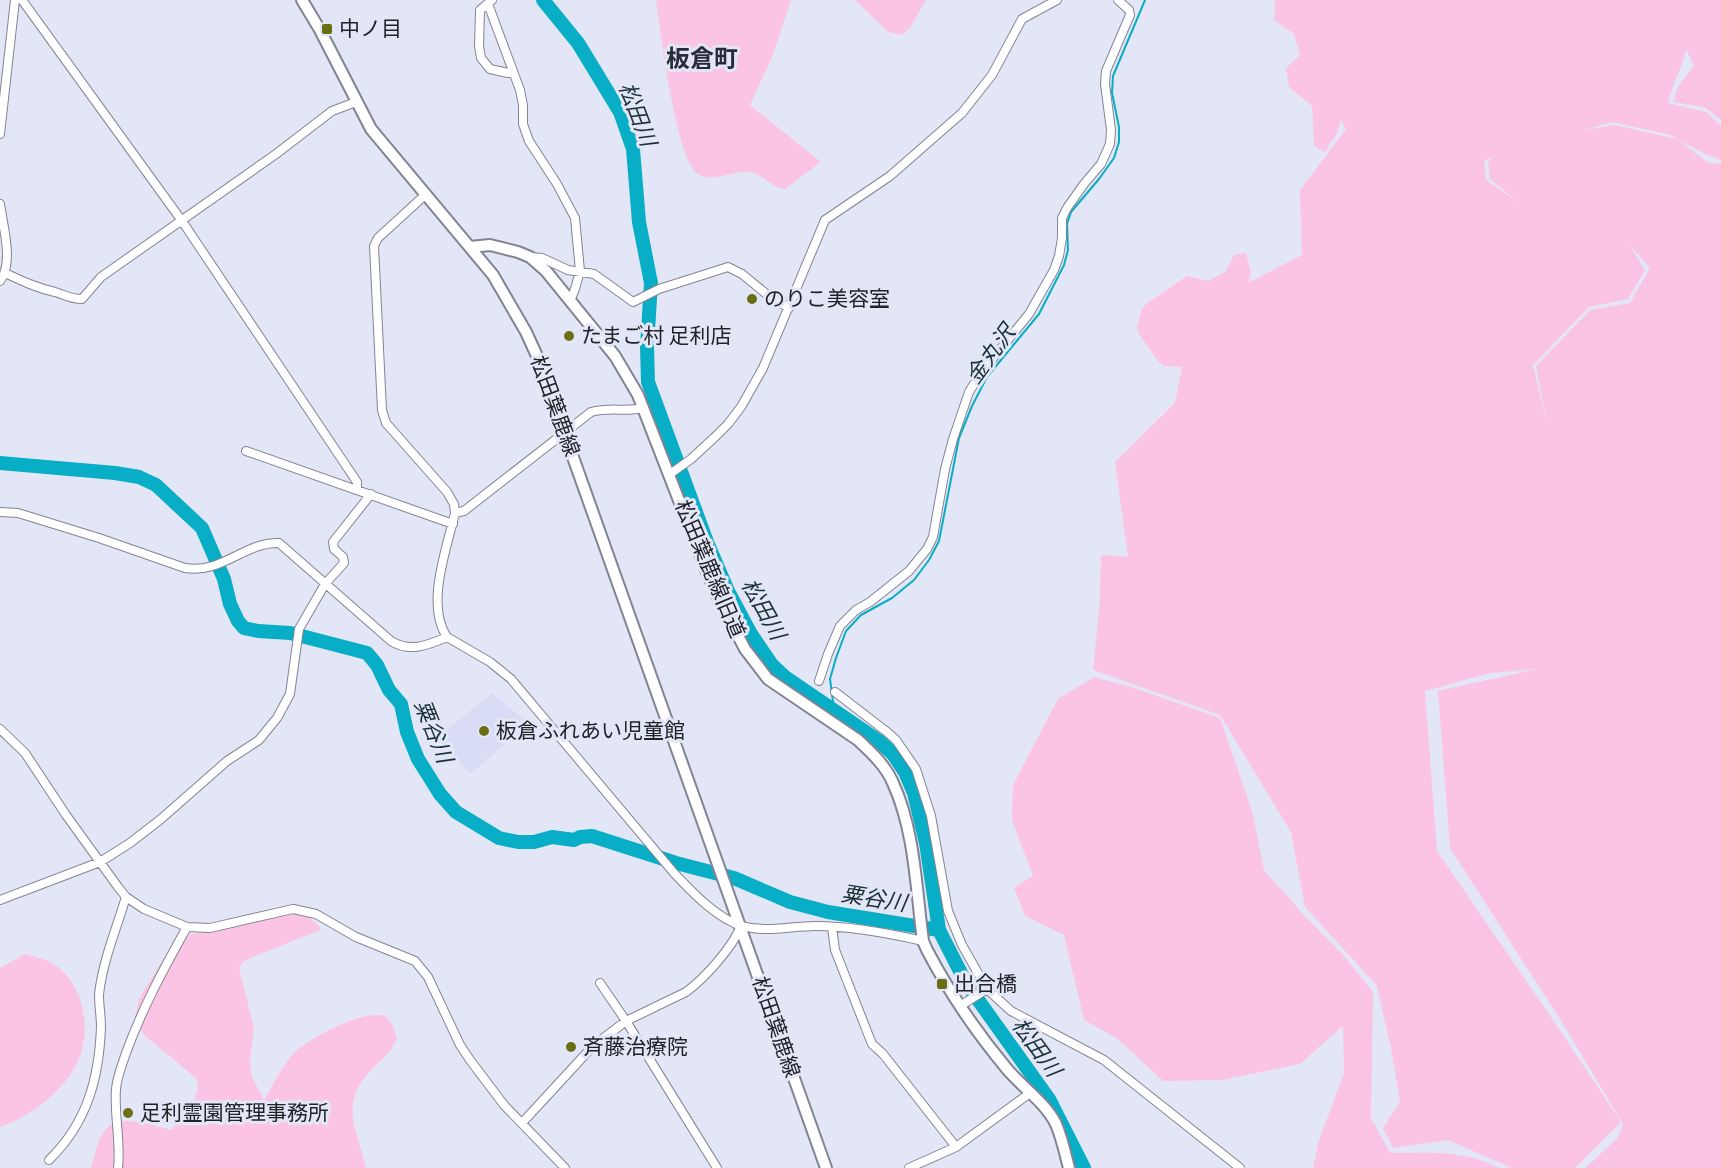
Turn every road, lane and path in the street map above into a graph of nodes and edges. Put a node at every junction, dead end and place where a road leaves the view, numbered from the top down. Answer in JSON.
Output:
{"nodes":[{"id":1,"x":15,"y":0,"type":"edge"},
{"id":2,"x":22,"y":0,"type":"edge"},
{"id":3,"x":302,"y":0,"type":"edge"},
{"id":4,"x":1057,"y":0,"type":"edge"},
{"id":5,"x":1118,"y":0,"type":"edge"},
{"id":6,"x":490,"y":2,"type":"edge"},
{"id":7,"x":513,"y":72,"type":"junction"},
{"id":8,"x":356,"y":102,"type":"junction"},
{"id":9,"x":0,"y":134,"type":"edge"},
{"id":10,"x":425,"y":195,"type":"junction"},
{"id":11,"x":0,"y":204,"type":"edge"},
{"id":12,"x":182,"y":221,"type":"junction"},
{"id":13,"x":470,"y":247,"type":"junction"},
{"id":14,"x":530,"y":257,"type":"junction"},
{"id":15,"x":580,"y":272,"type":"junction"},
{"id":16,"x":5,"y":273,"type":"junction"},
{"id":17,"x":0,"y":281,"type":"edge"},
{"id":18,"x":570,"y":301,"type":"junction"},
{"id":19,"x":789,"y":308,"type":"junction"},
{"id":20,"x":644,"y":408,"type":"junction"},
{"id":21,"x":565,"y":432,"type":"junction"},
{"id":22,"x":246,"y":451,"type":"dead end"},
{"id":23,"x":670,"y":474,"type":"junction"},
{"id":24,"x":357,"y":489,"type":"junction"},
{"id":25,"x":371,"y":494,"type":"junction"},
{"id":26,"x":0,"y":512,"type":"edge"},
{"id":27,"x":455,"y":513,"type":"junction"},
{"id":28,"x":453,"y":524,"type":"junction"},
{"id":29,"x":325,"y":584,"type":"junction"},
{"id":30,"x":447,"y":637,"type":"junction"},
{"id":31,"x":819,"y":681,"type":"dead end"},
{"id":32,"x":836,"y":692,"type":"dead end"},
{"id":33,"x":0,"y":729,"type":"edge"},
{"id":34,"x":100,"y":862,"type":"junction"},
{"id":35,"x":126,"y":897,"type":"junction"},
{"id":36,"x":0,"y":900,"type":"edge"},
{"id":37,"x":741,"y":926,"type":"junction"},
{"id":38,"x":187,"y":927,"type":"junction"},
{"id":39,"x":832,"y":927,"type":"junction"},
{"id":40,"x":923,"y":939,"type":"junction"},
{"id":41,"x":600,"y":983,"type":"dead end"},
{"id":42,"x":985,"y":990,"type":"junction"},
{"id":43,"x":963,"y":1005,"type":"junction"},
{"id":44,"x":626,"y":1021,"type":"junction"},
{"id":45,"x":1030,"y":1093,"type":"junction"},
{"id":46,"x":522,"y":1123,"type":"junction"},
{"id":47,"x":956,"y":1147,"type":"junction"},
{"id":48,"x":50,"y":1160,"type":"dead end"},
{"id":49,"x":118,"y":1168,"type":"edge"},
{"id":50,"x":565,"y":1168,"type":"edge"},
{"id":51,"x":717,"y":1168,"type":"edge"},
{"id":52,"x":826,"y":1168,"type":"edge"},
{"id":53,"x":909,"y":1168,"type":"edge"},
{"id":54,"x":1069,"y":1168,"type":"edge"},
{"id":55,"x":1240,"y":1168,"type":"edge"}],
"edges":[{"from":1,"to":9,"type":"street"},
{"from":2,"to":12,"type":"street"},
{"from":3,"to":8,"type":"main road","name":"松田葉鹿線"},
{"from":4,"to":19,"type":"street"},
{"from":5,"to":31,"type":"street"},
{"from":6,"to":7,"type":"street"},
{"from":6,"to":7,"type":"street"},
{"from":7,"to":15,"type":"street"},
{"from":8,"to":10,"type":"main road","name":"松田葉鹿線"},
{"from":8,"to":12,"type":"street"},
{"from":10,"to":13,"type":"main road","name":"松田葉鹿線"},
{"from":10,"to":27,"type":"street"},
{"from":11,"to":16,"type":"street"},
{"from":12,"to":16,"type":"street"},
{"from":12,"to":24,"type":"street"},
{"from":13,"to":14,"type":"main road","name":"松田葉鹿線旧道"},
{"from":13,"to":21,"type":"main road","name":"松田葉鹿線"},
{"from":14,"to":15,"type":"street"},
{"from":14,"to":18,"type":"main road","name":"松田葉鹿線旧道"},
{"from":15,"to":18,"type":"street"},
{"from":15,"to":19,"type":"street"},
{"from":16,"to":17,"type":"street"},
{"from":18,"to":20,"type":"main road","name":"松田葉鹿線旧道"},
{"from":19,"to":23,"type":"street"},
{"from":20,"to":21,"type":"street"},
{"from":20,"to":23,"type":"main road","name":"松田葉鹿線旧道"},
{"from":21,"to":27,"type":"street"},
{"from":21,"to":37,"type":"main road","name":"松田葉鹿線"},
{"from":22,"to":24,"type":"street"},
{"from":23,"to":40,"type":"main road","name":"松田葉鹿線旧道"},
{"from":24,"to":25,"type":"street"},
{"from":25,"to":28,"type":"street"},
{"from":25,"to":29,"type":"street"},
{"from":26,"to":29,"type":"street"},
{"from":27,"to":28,"type":"street"},
{"from":28,"to":30,"type":"street"},
{"from":29,"to":30,"type":"street"},
{"from":29,"to":34,"type":"street"},
{"from":30,"to":37,"type":"street"},
{"from":32,"to":42,"type":"street"},
{"from":33,"to":34,"type":"street"},
{"from":34,"to":35,"type":"street"},
{"from":34,"to":36,"type":"street"},
{"from":35,"to":38,"type":"street"},
{"from":35,"to":48,"type":"street"},
{"from":37,"to":39,"type":"street"},
{"from":37,"to":44,"type":"street"},
{"from":37,"to":52,"type":"main road","name":"松田葉鹿線"},
{"from":38,"to":46,"type":"street"},
{"from":38,"to":49,"type":"street"},
{"from":39,"to":40,"type":"street"},
{"from":39,"to":47,"type":"street"},
{"from":40,"to":43,"type":"main road"},
{"from":41,"to":44,"type":"street"},
{"from":42,"to":43,"type":"street"},
{"from":42,"to":55,"type":"street"},
{"from":43,"to":45,"type":"main road"},
{"from":44,"to":46,"type":"street"},
{"from":44,"to":51,"type":"street"},
{"from":45,"to":47,"type":"street"},
{"from":45,"to":54,"type":"main road"},
{"from":46,"to":50,"type":"street"},
{"from":47,"to":53,"type":"street"}]}
